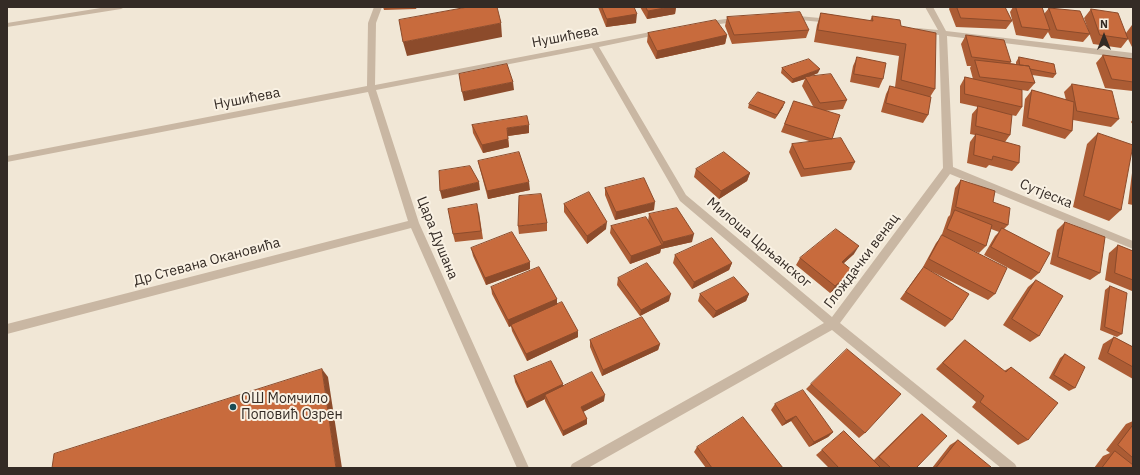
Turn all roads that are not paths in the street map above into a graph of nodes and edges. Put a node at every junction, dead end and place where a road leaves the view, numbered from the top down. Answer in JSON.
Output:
{"nodes":[{"id":1,"x":120,"y":7,"type":"edge"},
{"id":2,"x":378,"y":7,"type":"edge"},
{"id":3,"x":929,"y":7,"type":"edge"},
{"id":4,"x":779,"y":17,"type":"edge"},
{"id":5,"x":750,"y":18,"type":"edge"},
{"id":6,"x":840,"y":22,"type":"edge"},
{"id":7,"x":7,"y":25,"type":"edge"},
{"id":8,"x":696,"y":26,"type":"edge"},
{"id":9,"x":911,"y":29,"type":"edge"},
{"id":10,"x":672,"y":30,"type":"edge"},
{"id":11,"x":943,"y":33,"type":"junction"},
{"id":12,"x":594,"y":45,"type":"junction"},
{"id":13,"x":1133,"y":56,"type":"edge"},
{"id":14,"x":371,"y":88,"type":"junction"},
{"id":15,"x":7,"y":159,"type":"edge"},
{"id":16,"x":948,"y":169,"type":"junction"},
{"id":17,"x":414,"y":223,"type":"junction"},
{"id":18,"x":1133,"y":245,"type":"edge"},
{"id":19,"x":833,"y":324,"type":"junction"},
{"id":20,"x":7,"y":329,"type":"edge"},
{"id":21,"x":523,"y":468,"type":"edge"},
{"id":22,"x":576,"y":468,"type":"edge"},
{"id":23,"x":1011,"y":468,"type":"edge"}],
"edges":[{"from":1,"to":7,"type":"street"},
{"from":2,"to":14,"type":"street","name":"Цара Душана"},
{"from":3,"to":11,"type":"street"},
{"from":4,"to":6,"type":"street"},
{"from":5,"to":8,"type":"street"},
{"from":9,"to":11,"type":"street"},
{"from":10,"to":12,"type":"street","name":"Нушићева"},
{"from":11,"to":13,"type":"street"},
{"from":11,"to":16,"type":"street"},
{"from":12,"to":14,"type":"street","name":"Нушићева"},
{"from":12,"to":19,"type":"street","name":"Милоша Црњанског"},
{"from":14,"to":15,"type":"street","name":"Нушићева"},
{"from":14,"to":17,"type":"street","name":"Цара Душана"},
{"from":16,"to":18,"type":"street","name":"Сутјеска"},
{"from":16,"to":19,"type":"street","name":"Глождачки венац"},
{"from":17,"to":20,"type":"street","name":"Др Стевана Окановића"},
{"from":17,"to":21,"type":"street","name":"Цара Душана"},
{"from":19,"to":22,"type":"street","name":"Глождачки венац"},
{"from":19,"to":23,"type":"street","name":"Милоша Црњанског"}]}
